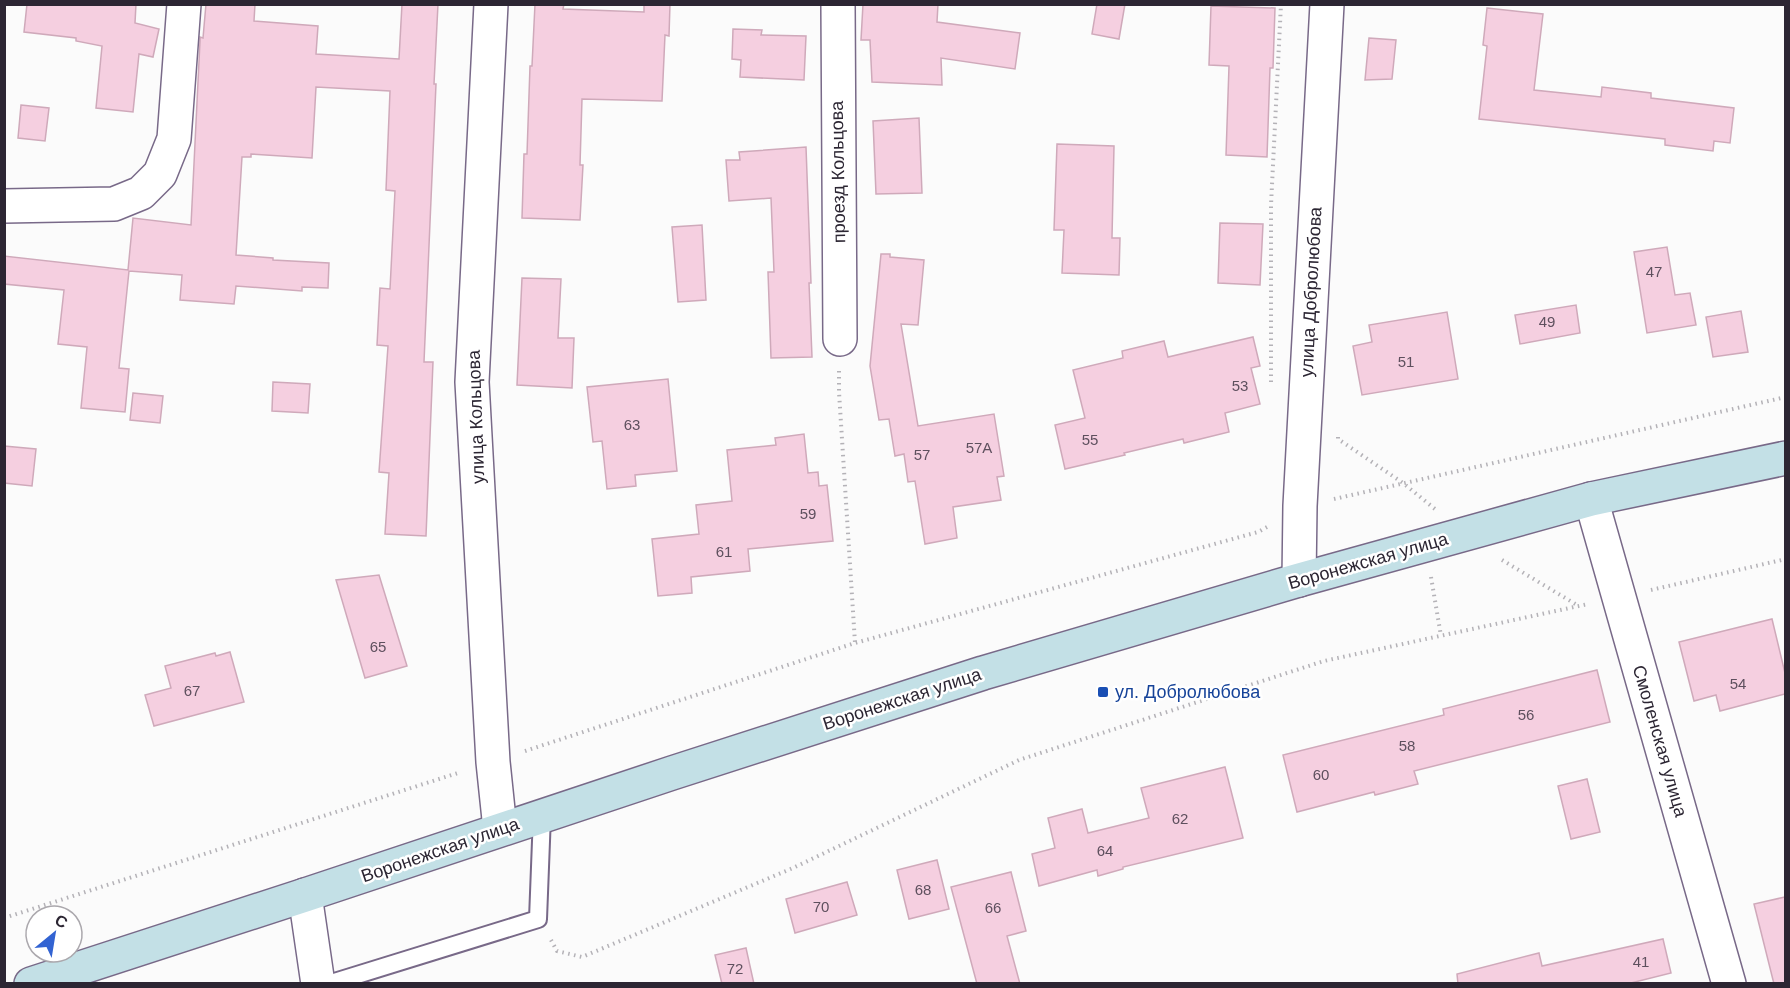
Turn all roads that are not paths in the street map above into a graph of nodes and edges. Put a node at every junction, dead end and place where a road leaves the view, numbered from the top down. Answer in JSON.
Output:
{"nodes":[{"id":1,"x":184,"y":4,"type":"edge"},
{"id":2,"x":491,"y":4,"type":"edge"},
{"id":3,"x":838,"y":4,"type":"edge"},
{"id":4,"x":1327,"y":4,"type":"edge"},
{"id":5,"x":4,"y":206,"type":"edge"},
{"id":6,"x":840,"y":339,"type":"road end"},
{"id":7,"x":1785,"y":458,"type":"edge"},
{"id":8,"x":1591,"y":499,"type":"junction"},
{"id":9,"x":1299,"y":580,"type":"junction"},
{"id":10,"x":542,"y":815,"type":"junction"},
{"id":11,"x":500,"y":829,"type":"junction"},
{"id":12,"x":305,"y":895,"type":"junction"},
{"id":13,"x":31,"y":984,"type":"edge"},
{"id":14,"x":318,"y":984,"type":"edge"},
{"id":15,"x":328,"y":984,"type":"edge"},
{"id":16,"x":1729,"y":984,"type":"edge"}],
"edges":[{"from":1,"to":5,"type":"street"},
{"from":2,"to":11,"type":"street","name":"улица Кольцова"},
{"from":3,"to":6,"type":"street","name":"проезд Кольцова"},
{"from":4,"to":9,"type":"street","name":"улица Добролюбова"},
{"from":7,"to":8,"type":"street","name":"Воронежская улица"},
{"from":8,"to":9,"type":"street","name":"Воронежская улица"},
{"from":8,"to":16,"type":"street","name":"Смоленская улица"},
{"from":9,"to":10,"type":"street","name":"Воронежская улица"},
{"from":10,"to":11,"type":"street","name":"Воронежская улица"},
{"from":10,"to":15,"type":"lane"},
{"from":11,"to":12,"type":"street","name":"Воронежская улица"},
{"from":12,"to":13,"type":"street","name":"Воронежская улица"},
{"from":12,"to":14,"type":"street"}]}
